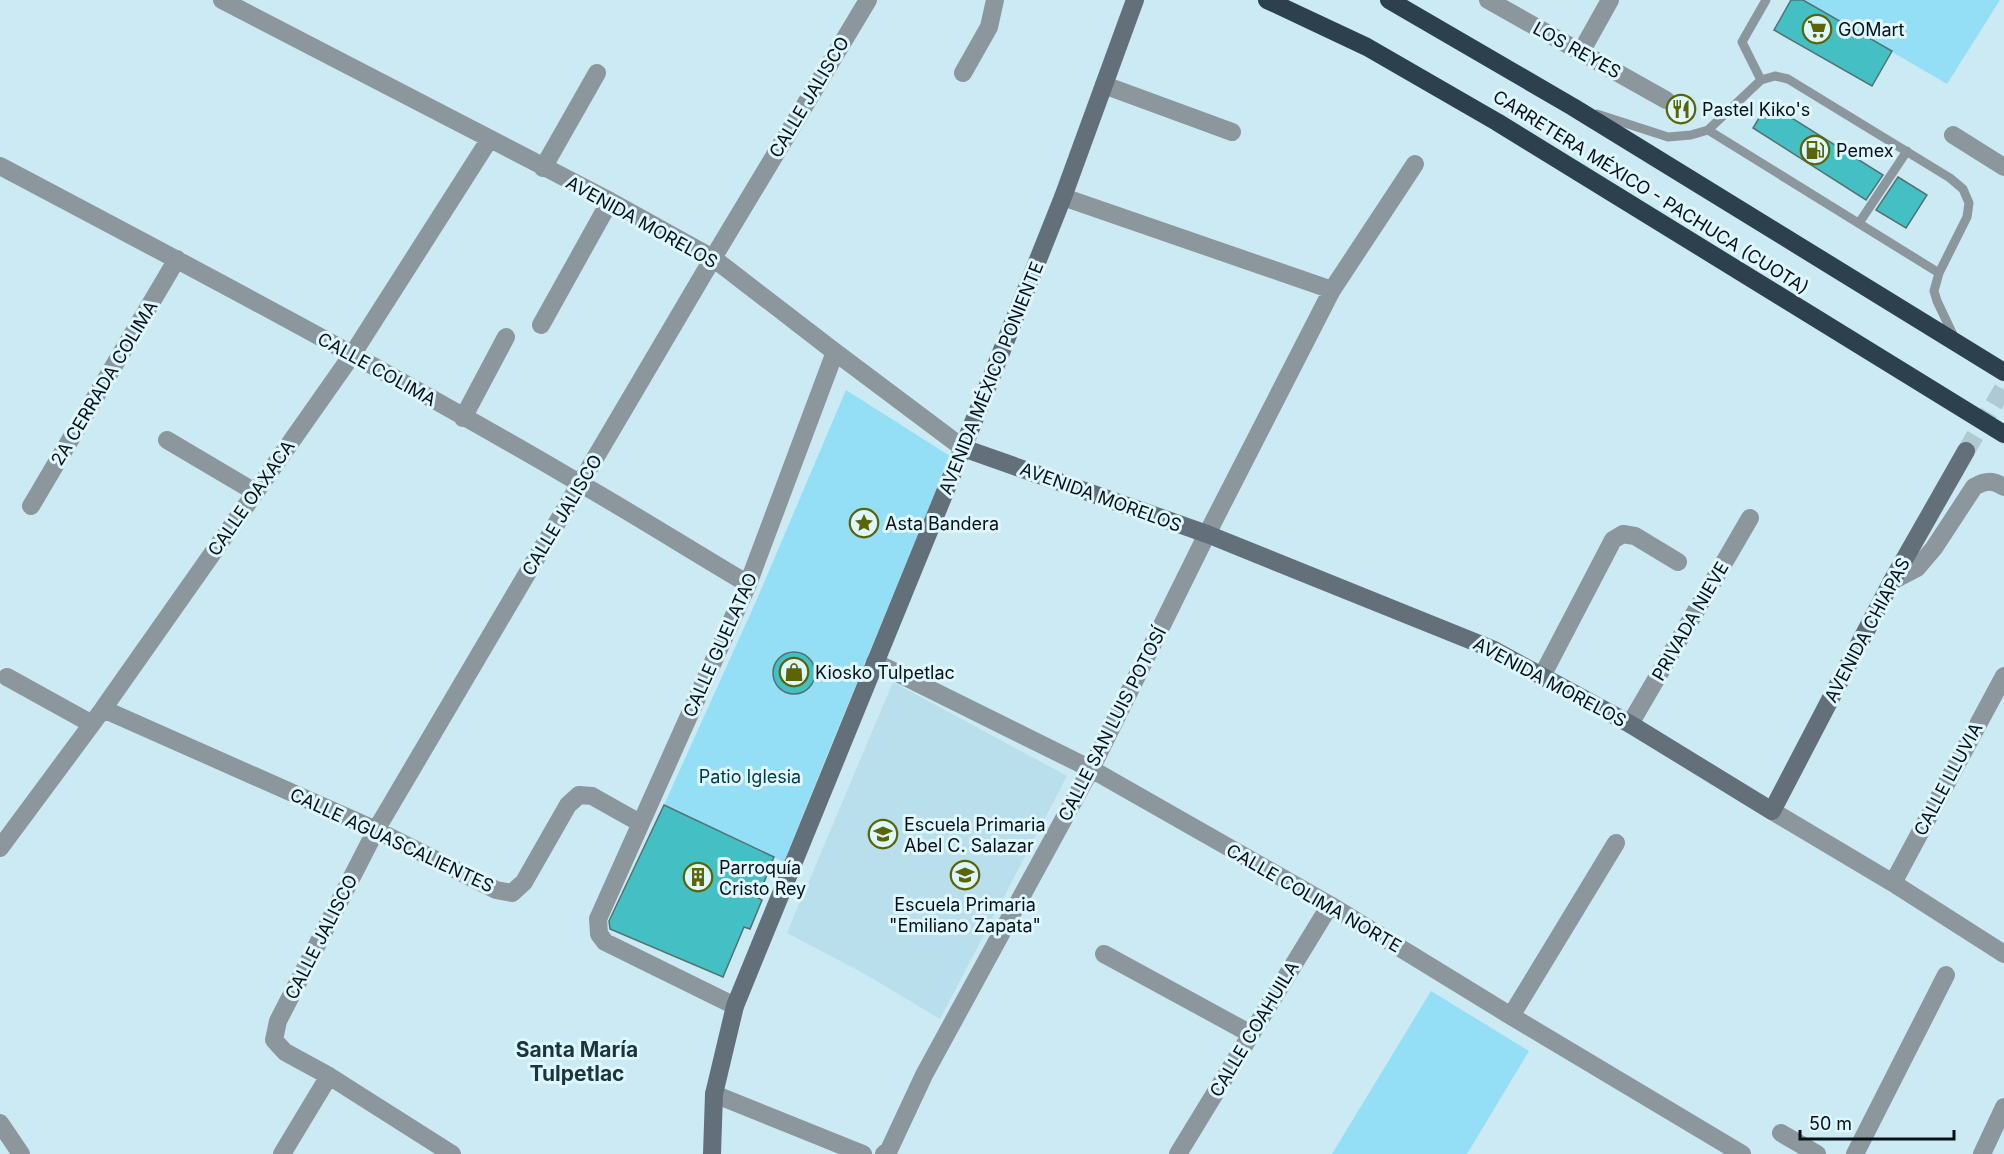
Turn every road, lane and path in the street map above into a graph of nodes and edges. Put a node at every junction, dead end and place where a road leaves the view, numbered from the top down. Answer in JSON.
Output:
{"nodes":[{"id":1,"x":222,"y":0,"type":"edge"},
{"id":2,"x":868,"y":0,"type":"edge"},
{"id":3,"x":995,"y":0,"type":"edge"},
{"id":4,"x":1268,"y":0,"type":"edge"},
{"id":5,"x":1389,"y":0,"type":"edge"},
{"id":6,"x":1488,"y":0,"type":"edge"},
{"id":7,"x":1610,"y":0,"type":"edge"},
{"id":8,"x":1766,"y":0,"type":"edge"},
{"id":9,"x":1134,"y":4,"type":"edge"},
{"id":10,"x":1581,"y":52,"type":"junction"},
{"id":11,"x":597,"y":73,"type":"dead end"},
{"id":12,"x":963,"y":73,"type":"dead end"},
{"id":13,"x":1761,"y":80,"type":"junction"},
{"id":14,"x":1104,"y":85,"type":"junction"},
{"id":15,"x":1666,"y":100,"type":"dead end"},
{"id":16,"x":1573,"y":107,"type":"junction"},
{"id":17,"x":1708,"y":130,"type":"junction"},
{"id":18,"x":1232,"y":132,"type":"dead end"},
{"id":19,"x":1953,"y":135,"type":"dead end"},
{"id":20,"x":489,"y":140,"type":"junction"},
{"id":21,"x":1906,"y":152,"type":"junction"},
{"id":22,"x":1415,"y":164,"type":"dead end"},
{"id":23,"x":0,"y":166,"type":"edge"},
{"id":24,"x":2004,"y":167,"type":"edge"},
{"id":25,"x":543,"y":168,"type":"junction"},
{"id":26,"x":1063,"y":197,"type":"junction"},
{"id":27,"x":610,"y":201,"type":"junction"},
{"id":28,"x":1859,"y":223,"type":"junction"},
{"id":29,"x":712,"y":258,"type":"junction"},
{"id":30,"x":177,"y":259,"type":"junction"},
{"id":31,"x":1939,"y":273,"type":"junction"},
{"id":32,"x":1332,"y":290,"type":"junction"},
{"id":33,"x":540,"y":325,"type":"dead end"},
{"id":34,"x":506,"y":338,"type":"dead end"},
{"id":35,"x":1958,"y":343,"type":"junction"},
{"id":36,"x":835,"y":352,"type":"junction"},
{"id":37,"x":352,"y":355,"type":"junction"},
{"id":38,"x":2004,"y":372,"type":"edge"},
{"id":39,"x":463,"y":418,"type":"junction"},
{"id":40,"x":2004,"y":434,"type":"edge"},
{"id":41,"x":167,"y":440,"type":"dead end"},
{"id":42,"x":963,"y":448,"type":"junction"},
{"id":43,"x":1966,"y":451,"type":"tunnel mouth"},
{"id":44,"x":580,"y":483,"type":"junction"},
{"id":45,"x":2004,"y":487,"type":"edge"},
{"id":46,"x":255,"y":492,"type":"junction"},
{"id":47,"x":30,"y":506,"type":"dead end"},
{"id":48,"x":1750,"y":518,"type":"dead end"},
{"id":49,"x":1207,"y":534,"type":"junction"},
{"id":50,"x":1678,"y":562,"type":"dead end"},
{"id":51,"x":1893,"y":581,"type":"junction"},
{"id":52,"x":748,"y":584,"type":"junction"},
{"id":53,"x":875,"y":662,"type":"junction"},
{"id":54,"x":1542,"y":676,"type":"junction"},
{"id":55,"x":2004,"y":676,"type":"edge"},
{"id":56,"x":7,"y":677,"type":"dead end"},
{"id":57,"x":103,"y":709,"type":"junction"},
{"id":58,"x":92,"y":724,"type":"junction"},
{"id":59,"x":1630,"y":724,"type":"junction"},
{"id":60,"x":1091,"y":769,"type":"junction"},
{"id":61,"x":1772,"y":812,"type":"junction"},
{"id":62,"x":640,"y":823,"type":"junction"},
{"id":63,"x":375,"y":830,"type":"junction"},
{"id":64,"x":1616,"y":843,"type":"dead end"},
{"id":65,"x":0,"y":848,"type":"edge"},
{"id":66,"x":1893,"y":883,"type":"junction"},
{"id":67,"x":1330,"y":905,"type":"junction"},
{"id":68,"x":1104,"y":954,"type":"dead end"},
{"id":69,"x":2004,"y":954,"type":"edge"},
{"id":70,"x":1946,"y":975,"type":"dead end"},
{"id":71,"x":735,"y":1006,"type":"junction"},
{"id":72,"x":1511,"y":1016,"type":"junction"},
{"id":73,"x":1251,"y":1034,"type":"junction"},
{"id":74,"x":329,"y":1076,"type":"junction"},
{"id":75,"x":714,"y":1094,"type":"junction"},
{"id":76,"x":2004,"y":1107,"type":"edge"},
{"id":77,"x":0,"y":1123,"type":"edge"},
{"id":78,"x":1780,"y":1133,"type":"dead end"},
{"id":79,"x":21,"y":1154,"type":"edge"},
{"id":80,"x":282,"y":1154,"type":"edge"},
{"id":81,"x":452,"y":1154,"type":"edge"},
{"id":82,"x":711,"y":1154,"type":"edge"},
{"id":83,"x":863,"y":1154,"type":"edge"},
{"id":84,"x":884,"y":1154,"type":"edge"},
{"id":85,"x":1178,"y":1154,"type":"edge"},
{"id":86,"x":1742,"y":1154,"type":"edge"},
{"id":87,"x":1818,"y":1154,"type":"edge"},
{"id":88,"x":1856,"y":1154,"type":"edge"},
{"id":89,"x":1982,"y":1154,"type":"edge"}],
"edges":[{"from":1,"to":20,"type":"street","name":"AVENIDA MORELOS"},
{"from":2,"to":29,"type":"street","name":"CALLE JALISCO"},
{"from":3,"to":12,"type":"street"},
{"from":4,"to":40,"type":"highway","name":"CARRETERA MÉXICO - PACHUCA (CUOTA)"},
{"from":5,"to":16,"type":"highway","name":"CARRETERA MÉXICO - PACHUCA (CUOTA)"},
{"from":6,"to":10,"type":"street","name":"LOS REYES"},
{"from":7,"to":10,"type":"street"},
{"from":8,"to":13,"type":"lane"},
{"from":9,"to":14,"type":"street","name":"AVENIDA MÉXICO PONIENTE"},
{"from":10,"to":15,"type":"street","name":"LOS REYES"},
{"from":11,"to":25,"type":"street"},
{"from":13,"to":17,"type":"lane"},
{"from":13,"to":21,"type":"lane"},
{"from":14,"to":18,"type":"street"},
{"from":14,"to":26,"type":"street","name":"AVENIDA MÉXICO PONIENTE"},
{"from":16,"to":17,"type":"lane"},
{"from":16,"to":35,"type":"highway","name":"CARRETERA MÉXICO - PACHUCA (CUOTA)"},
{"from":17,"to":28,"type":"lane"},
{"from":19,"to":24,"type":"street"},
{"from":20,"to":25,"type":"street","name":"AVENIDA MORELOS"},
{"from":20,"to":37,"type":"street","name":"CALLE OAXACA"},
{"from":21,"to":28,"type":"lane"},
{"from":21,"to":31,"type":"lane"},
{"from":22,"to":32,"type":"street","name":"CALLE SAN LUIS POTOSÍ"},
{"from":23,"to":30,"type":"street","name":"CALLE COLIMA"},
{"from":25,"to":27,"type":"street","name":"AVENIDA MORELOS"},
{"from":26,"to":32,"type":"street"},
{"from":26,"to":42,"type":"street","name":"AVENIDA MÉXICO PONIENTE"},
{"from":27,"to":29,"type":"street","name":"AVENIDA MORELOS"},
{"from":27,"to":33,"type":"street"},
{"from":28,"to":31,"type":"lane"},
{"from":29,"to":36,"type":"street","name":"AVENIDA MORELOS"},
{"from":29,"to":44,"type":"street","name":"CALLE JALISCO"},
{"from":30,"to":37,"type":"street","name":"CALLE COLIMA"},
{"from":30,"to":47,"type":"street","name":"2A CERRADA COLIMA"},
{"from":31,"to":35,"type":"lane"},
{"from":32,"to":49,"type":"street","name":"CALLE SAN LUIS POTOSÍ"},
{"from":34,"to":39,"type":"street"},
{"from":35,"to":38,"type":"highway","name":"CARRETERA MÉXICO - PACHUCA (CUOTA)"},
{"from":36,"to":42,"type":"street","name":"AVENIDA MORELOS"},
{"from":36,"to":52,"type":"street","name":"CALLE GUELATAO"},
{"from":37,"to":39,"type":"street","name":"CALLE COLIMA"},
{"from":37,"to":46,"type":"street","name":"CALLE OAXACA"},
{"from":39,"to":44,"type":"street","name":"CALLE COLIMA"},
{"from":41,"to":46,"type":"street"},
{"from":42,"to":49,"type":"street","name":"AVENIDA MORELOS"},
{"from":42,"to":53,"type":"street","name":"AVENIDA MÉXICO PONIENTE"},
{"from":43,"to":51,"type":"street","name":"AVENIDA CHIAPAS"},
{"from":44,"to":52,"type":"street","name":"CALLE COLIMA"},
{"from":44,"to":63,"type":"street","name":"CALLE JALISCO"},
{"from":45,"to":51,"type":"street"},
{"from":46,"to":57,"type":"street","name":"CALLE OAXACA"},
{"from":48,"to":59,"type":"street","name":"PRIVADA NIEVE"},
{"from":49,"to":54,"type":"street","name":"AVENIDA MORELOS"},
{"from":49,"to":60,"type":"street","name":"CALLE SAN LUIS POTOSÍ"},
{"from":50,"to":54,"type":"street"},
{"from":51,"to":61,"type":"street","name":"AVENIDA CHIAPAS"},
{"from":52,"to":62,"type":"street","name":"CALLE GUELATAO"},
{"from":53,"to":60,"type":"street","name":"CALLE COLIMA NORTE"},
{"from":53,"to":71,"type":"street","name":"AVENIDA MÉXICO PONIENTE"},
{"from":54,"to":59,"type":"street","name":"AVENIDA MORELOS"},
{"from":55,"to":66,"type":"street","name":"CALLE LLUVIA"},
{"from":56,"to":58,"type":"street"},
{"from":57,"to":58,"type":"street","name":"CALLE OAXACA"},
{"from":57,"to":63,"type":"street","name":"CALLE AGUASCALIENTES"},
{"from":58,"to":65,"type":"street","name":"CALLE OAXACA"},
{"from":59,"to":61,"type":"street","name":"AVENIDA MORELOS"},
{"from":60,"to":67,"type":"street","name":"CALLE COLIMA NORTE"},
{"from":60,"to":84,"type":"street","name":"CALLE SAN LUIS POTOSÍ"},
{"from":61,"to":66,"type":"street","name":"AVENIDA MORELOS"},
{"from":62,"to":63,"type":"street","name":"CALLE AGUASCALIENTES"},
{"from":62,"to":71,"type":"street","name":"CALLE GUELATAO"},
{"from":63,"to":74,"type":"street","name":"CALLE JALISCO"},
{"from":64,"to":72,"type":"street"},
{"from":66,"to":69,"type":"street","name":"AVENIDA MORELOS"},
{"from":67,"to":72,"type":"street","name":"CALLE COLIMA NORTE"},
{"from":67,"to":73,"type":"street","name":"CALLE COAHUILA"},
{"from":68,"to":73,"type":"street"},
{"from":70,"to":88,"type":"street"},
{"from":71,"to":75,"type":"street","name":"AVENIDA MÉXICO PONIENTE"},
{"from":72,"to":86,"type":"street","name":"CALLE COLIMA NORTE"},
{"from":73,"to":85,"type":"street","name":"CALLE COAHUILA"},
{"from":74,"to":80,"type":"street"},
{"from":74,"to":81,"type":"street"},
{"from":75,"to":82,"type":"street","name":"AVENIDA MÉXICO PONIENTE"},
{"from":75,"to":83,"type":"street"},
{"from":76,"to":89,"type":"street"},
{"from":77,"to":79,"type":"street"},
{"from":78,"to":87,"type":"street"}]}
